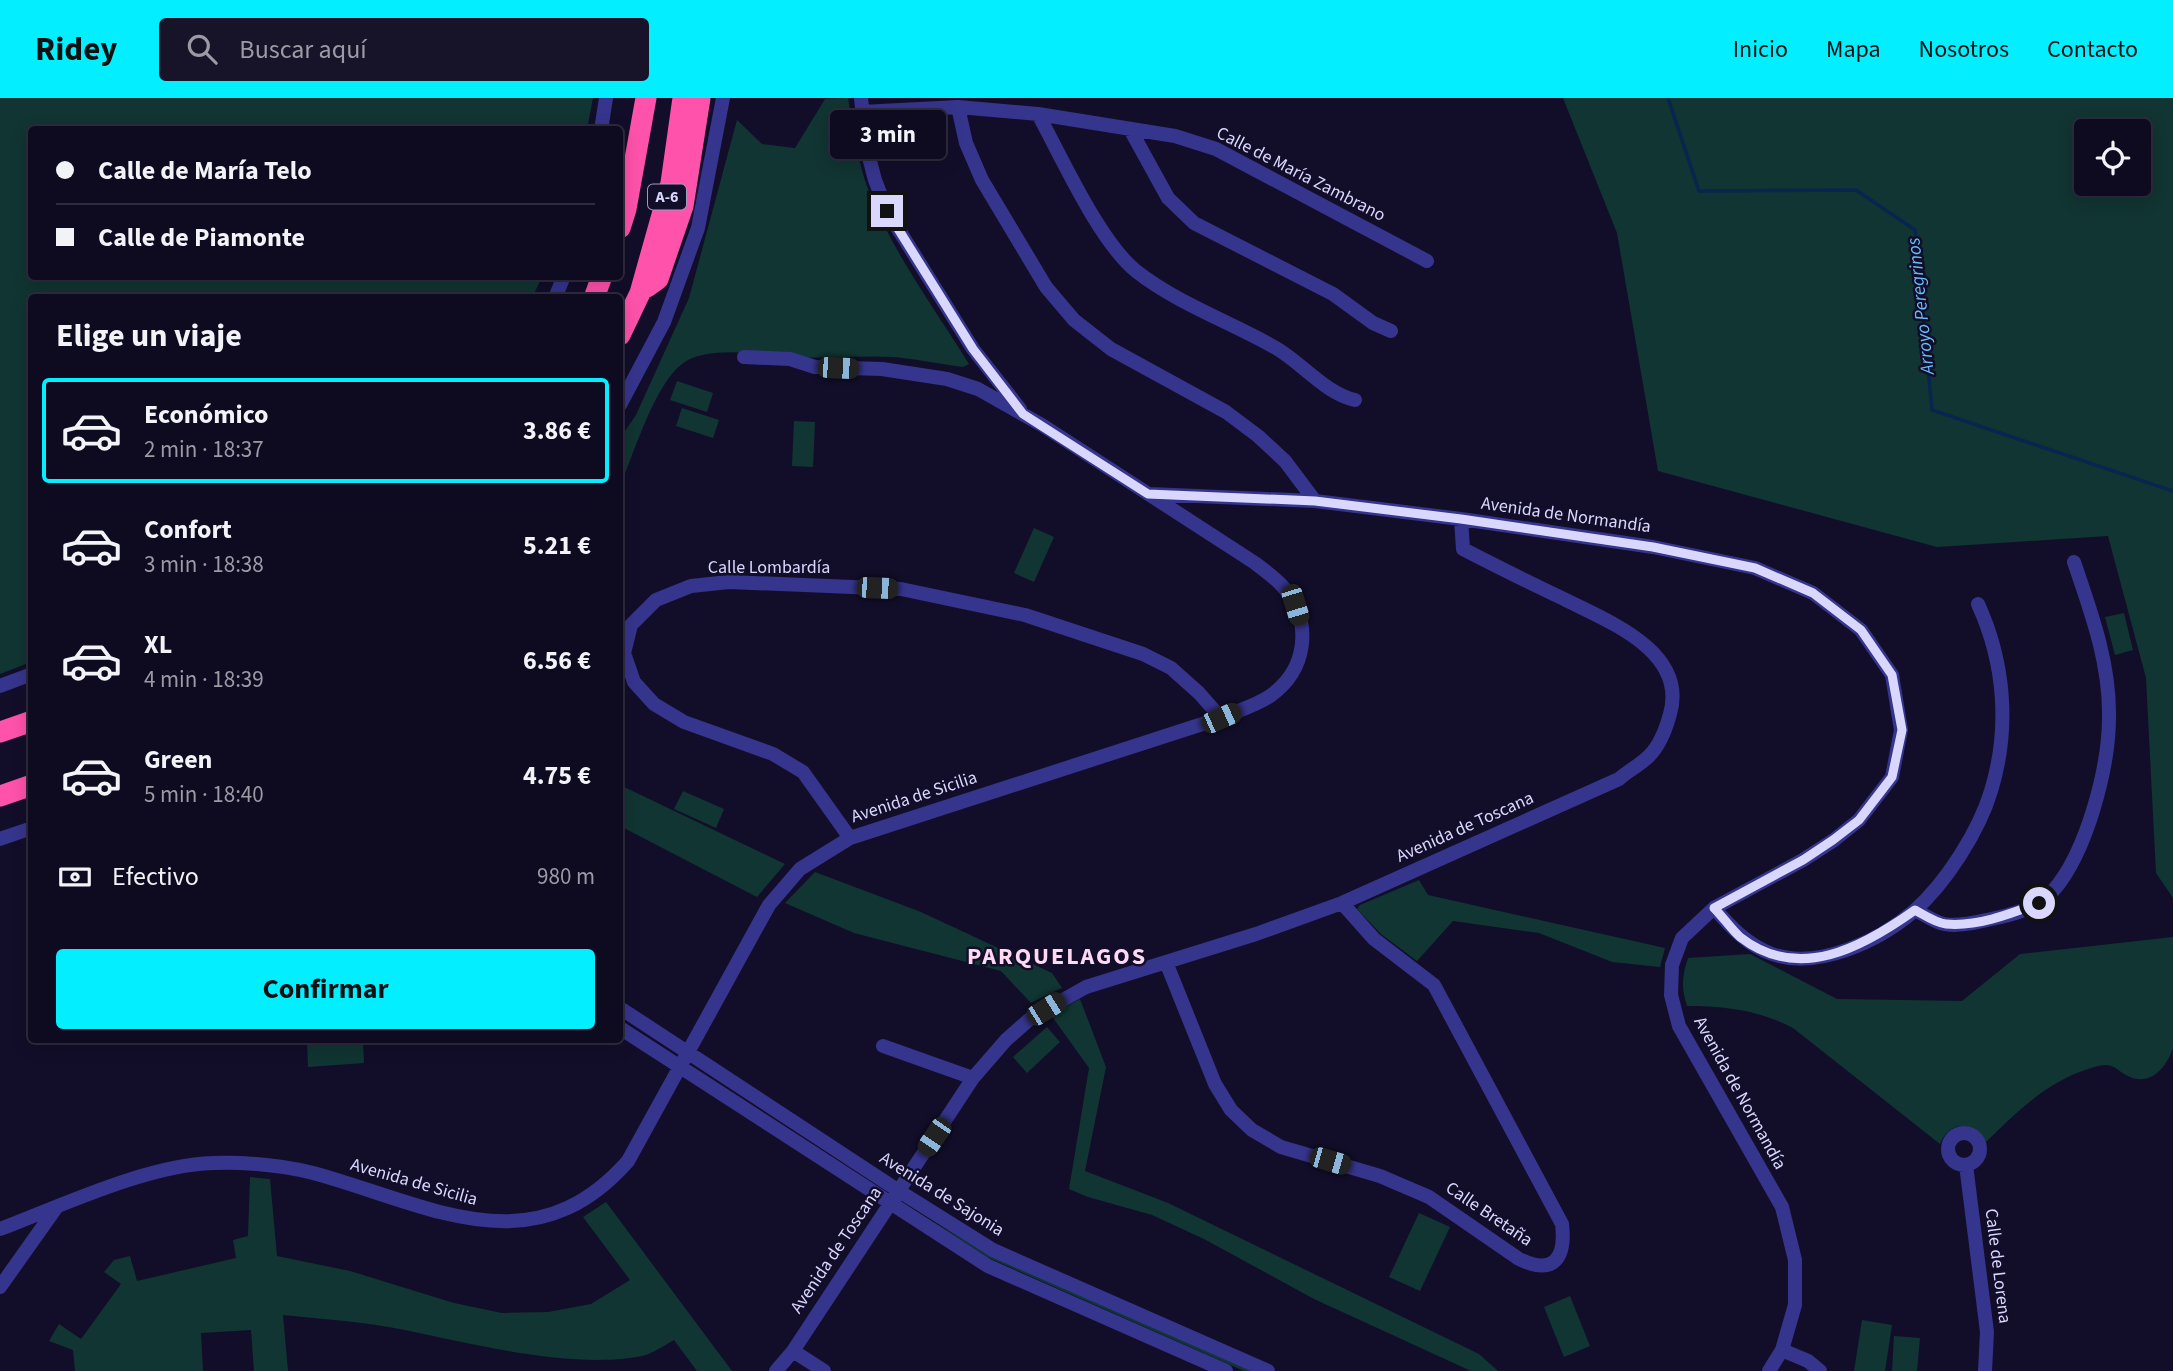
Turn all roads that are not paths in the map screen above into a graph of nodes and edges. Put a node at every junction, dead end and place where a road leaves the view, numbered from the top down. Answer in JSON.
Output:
{"nodes":[{"id":1,"x":606,"y":98,"type":"edge"},
{"id":2,"x":646,"y":98,"type":"edge"},
{"id":3,"x":683,"y":98,"type":"edge"},
{"id":4,"x":701,"y":98,"type":"edge"},
{"id":5,"x":723,"y":98,"type":"edge"},
{"id":6,"x":861,"y":105,"type":"edge"},
{"id":7,"x":958,"y":107,"type":"junction"},
{"id":8,"x":1038,"y":114,"type":"junction"},
{"id":9,"x":602,"y":126,"type":"edge"},
{"id":10,"x":1130,"y":129,"type":"junction"},
{"id":11,"x":623,"y":218,"type":"edge"},
{"id":12,"x":1427,"y":261,"type":"dead end"},
{"id":13,"x":640,"y":293,"type":"junction"},
{"id":14,"x":623,"y":329,"type":"edge"},
{"id":15,"x":1391,"y":331,"type":"dead end"},
{"id":16,"x":973,"y":349,"type":"junction"},
{"id":17,"x":744,"y":357,"type":"dead end"},
{"id":18,"x":978,"y":389,"type":"junction"},
{"id":19,"x":623,"y":399,"type":"edge"},
{"id":20,"x":1355,"y":400,"type":"dead end"},
{"id":21,"x":1023,"y":414,"type":"junction"},
{"id":22,"x":1148,"y":494,"type":"junction"},
{"id":23,"x":1315,"y":501,"type":"junction"},
{"id":24,"x":1461,"y":519,"type":"junction"},
{"id":25,"x":2074,"y":562,"type":"dead end"},
{"id":26,"x":1978,"y":604,"type":"dead end"},
{"id":27,"x":28,"y":676,"type":"edge"},
{"id":28,"x":0,"y":686,"type":"edge"},
{"id":29,"x":1221,"y":718,"type":"junction"},
{"id":30,"x":28,"y":722,"type":"edge"},
{"id":31,"x":0,"y":732,"type":"edge"},
{"id":32,"x":28,"y":786,"type":"edge"},
{"id":33,"x":0,"y":796,"type":"edge"},
{"id":34,"x":28,"y":829,"type":"edge"},
{"id":35,"x":850,"y":838,"type":"junction"},
{"id":36,"x":0,"y":839,"type":"edge"},
{"id":37,"x":1342,"y":903,"type":"junction"},
{"id":38,"x":1714,"y":908,"type":"junction"},
{"id":39,"x":1915,"y":910,"type":"junction"},
{"id":40,"x":1166,"y":962,"type":"junction"},
{"id":41,"x":623,"y":1010,"type":"edge"},
{"id":42,"x":623,"y":1030,"type":"edge"},
{"id":43,"x":883,"y":1046,"type":"dead end"},
{"id":44,"x":688,"y":1053,"type":"junction"},
{"id":45,"x":680,"y":1069,"type":"junction"},
{"id":46,"x":973,"y":1078,"type":"junction"},
{"id":47,"x":1966,"y":1165,"type":"dead end"},
{"id":48,"x":899,"y":1191,"type":"junction"},
{"id":49,"x":889,"y":1204,"type":"junction"},
{"id":50,"x":56,"y":1208,"type":"junction"},
{"id":51,"x":0,"y":1229,"type":"edge"},
{"id":52,"x":0,"y":1287,"type":"edge"},
{"id":53,"x":1782,"y":1350,"type":"junction"},
{"id":54,"x":793,"y":1351,"type":"junction"},
{"id":55,"x":776,"y":1371,"type":"edge"},
{"id":56,"x":824,"y":1371,"type":"edge"},
{"id":57,"x":1226,"y":1371,"type":"edge"},
{"id":58,"x":1268,"y":1371,"type":"edge"},
{"id":59,"x":1769,"y":1371,"type":"edge"},
{"id":60,"x":1820,"y":1371,"type":"edge"},
{"id":61,"x":1985,"y":1371,"type":"edge"}],
"edges":[{"from":1,"to":9,"type":"street"},
{"from":2,"to":11,"type":"highway","number":"A-6"},
{"from":3,"to":13,"type":"highway","number":"A-6"},
{"from":4,"to":13,"type":"highway"},
{"from":5,"to":19,"type":"street"},
{"from":6,"to":7,"type":"street","name":"Calle de María Zambrano"},
{"from":6,"to":16,"type":"street"},
{"from":7,"to":8,"type":"street","name":"Calle de María Zambrano"},
{"from":7,"to":23,"type":"street"},
{"from":8,"to":10,"type":"street","name":"Calle de María Zambrano"},
{"from":8,"to":20,"type":"street"},
{"from":10,"to":12,"type":"street","name":"Calle de María Zambrano"},
{"from":10,"to":15,"type":"street"},
{"from":13,"to":14,"type":"highway","number":"A-6"},
{"from":16,"to":18,"type":"street"},
{"from":16,"to":21,"type":"street"},
{"from":17,"to":18,"type":"street","name":"Avenida de Sicilia"},
{"from":18,"to":21,"type":"street","name":"Avenida de Sicilia"},
{"from":21,"to":22,"type":"street","name":"Avenida de Sicilia"},
{"from":22,"to":23,"type":"street","name":"Avenida de Normandía"},
{"from":22,"to":29,"type":"street","name":"Avenida de Sicilia"},
{"from":23,"to":24,"type":"street","name":"Avenida de Normandía"},
{"from":24,"to":37,"type":"street","name":"Avenida de Toscana"},
{"from":24,"to":38,"type":"street","name":"Avenida de Normandía"},
{"from":25,"to":39,"type":"street"},
{"from":26,"to":39,"type":"street"},
{"from":27,"to":28,"type":"street"},
{"from":29,"to":35,"type":"street","name":"Avenida de Sicilia"},
{"from":29,"to":35,"type":"street","name":"Calle Lombardía"},
{"from":30,"to":31,"type":"highway"},
{"from":32,"to":33,"type":"highway"},
{"from":34,"to":36,"type":"street"},
{"from":35,"to":44,"type":"street","name":"Avenida de Sicilia"},
{"from":37,"to":40,"type":"street","name":"Avenida de Toscana"},
{"from":37,"to":40,"type":"street","name":"Calle Bretaña"},
{"from":38,"to":39,"type":"street"},
{"from":38,"to":53,"type":"street","name":"Avenida de Normandía"},
{"from":40,"to":46,"type":"street","name":"Avenida de Toscana"},
{"from":41,"to":44,"type":"street","name":"Avenida de Sajonia"},
{"from":42,"to":45,"type":"street","name":"Avenida de Sajonia"},
{"from":43,"to":46,"type":"street"},
{"from":44,"to":45,"type":"street","name":"Avenida de Sicilia"},
{"from":44,"to":48,"type":"street","name":"Avenida de Sajonia"},
{"from":45,"to":49,"type":"street","name":"Avenida de Sajonia"},
{"from":45,"to":50,"type":"street","name":"Avenida de Sicilia"},
{"from":46,"to":48,"type":"street","name":"Avenida de Toscana"},
{"from":47,"to":61,"type":"street","name":"Calle de Lorena"},
{"from":48,"to":49,"type":"street","name":"Avenida de Toscana"},
{"from":48,"to":58,"type":"street","name":"Avenida de Sajonia"},
{"from":49,"to":54,"type":"street","name":"Avenida de Toscana"},
{"from":49,"to":57,"type":"street","name":"Avenida de Sajonia"},
{"from":50,"to":51,"type":"street","name":"Avenida de Sicilia"},
{"from":50,"to":52,"type":"street"},
{"from":53,"to":59,"type":"street","name":"Avenida de Normandía"},
{"from":53,"to":60,"type":"street"},
{"from":54,"to":55,"type":"street","name":"Avenida de Toscana"},
{"from":54,"to":56,"type":"street"}]}
